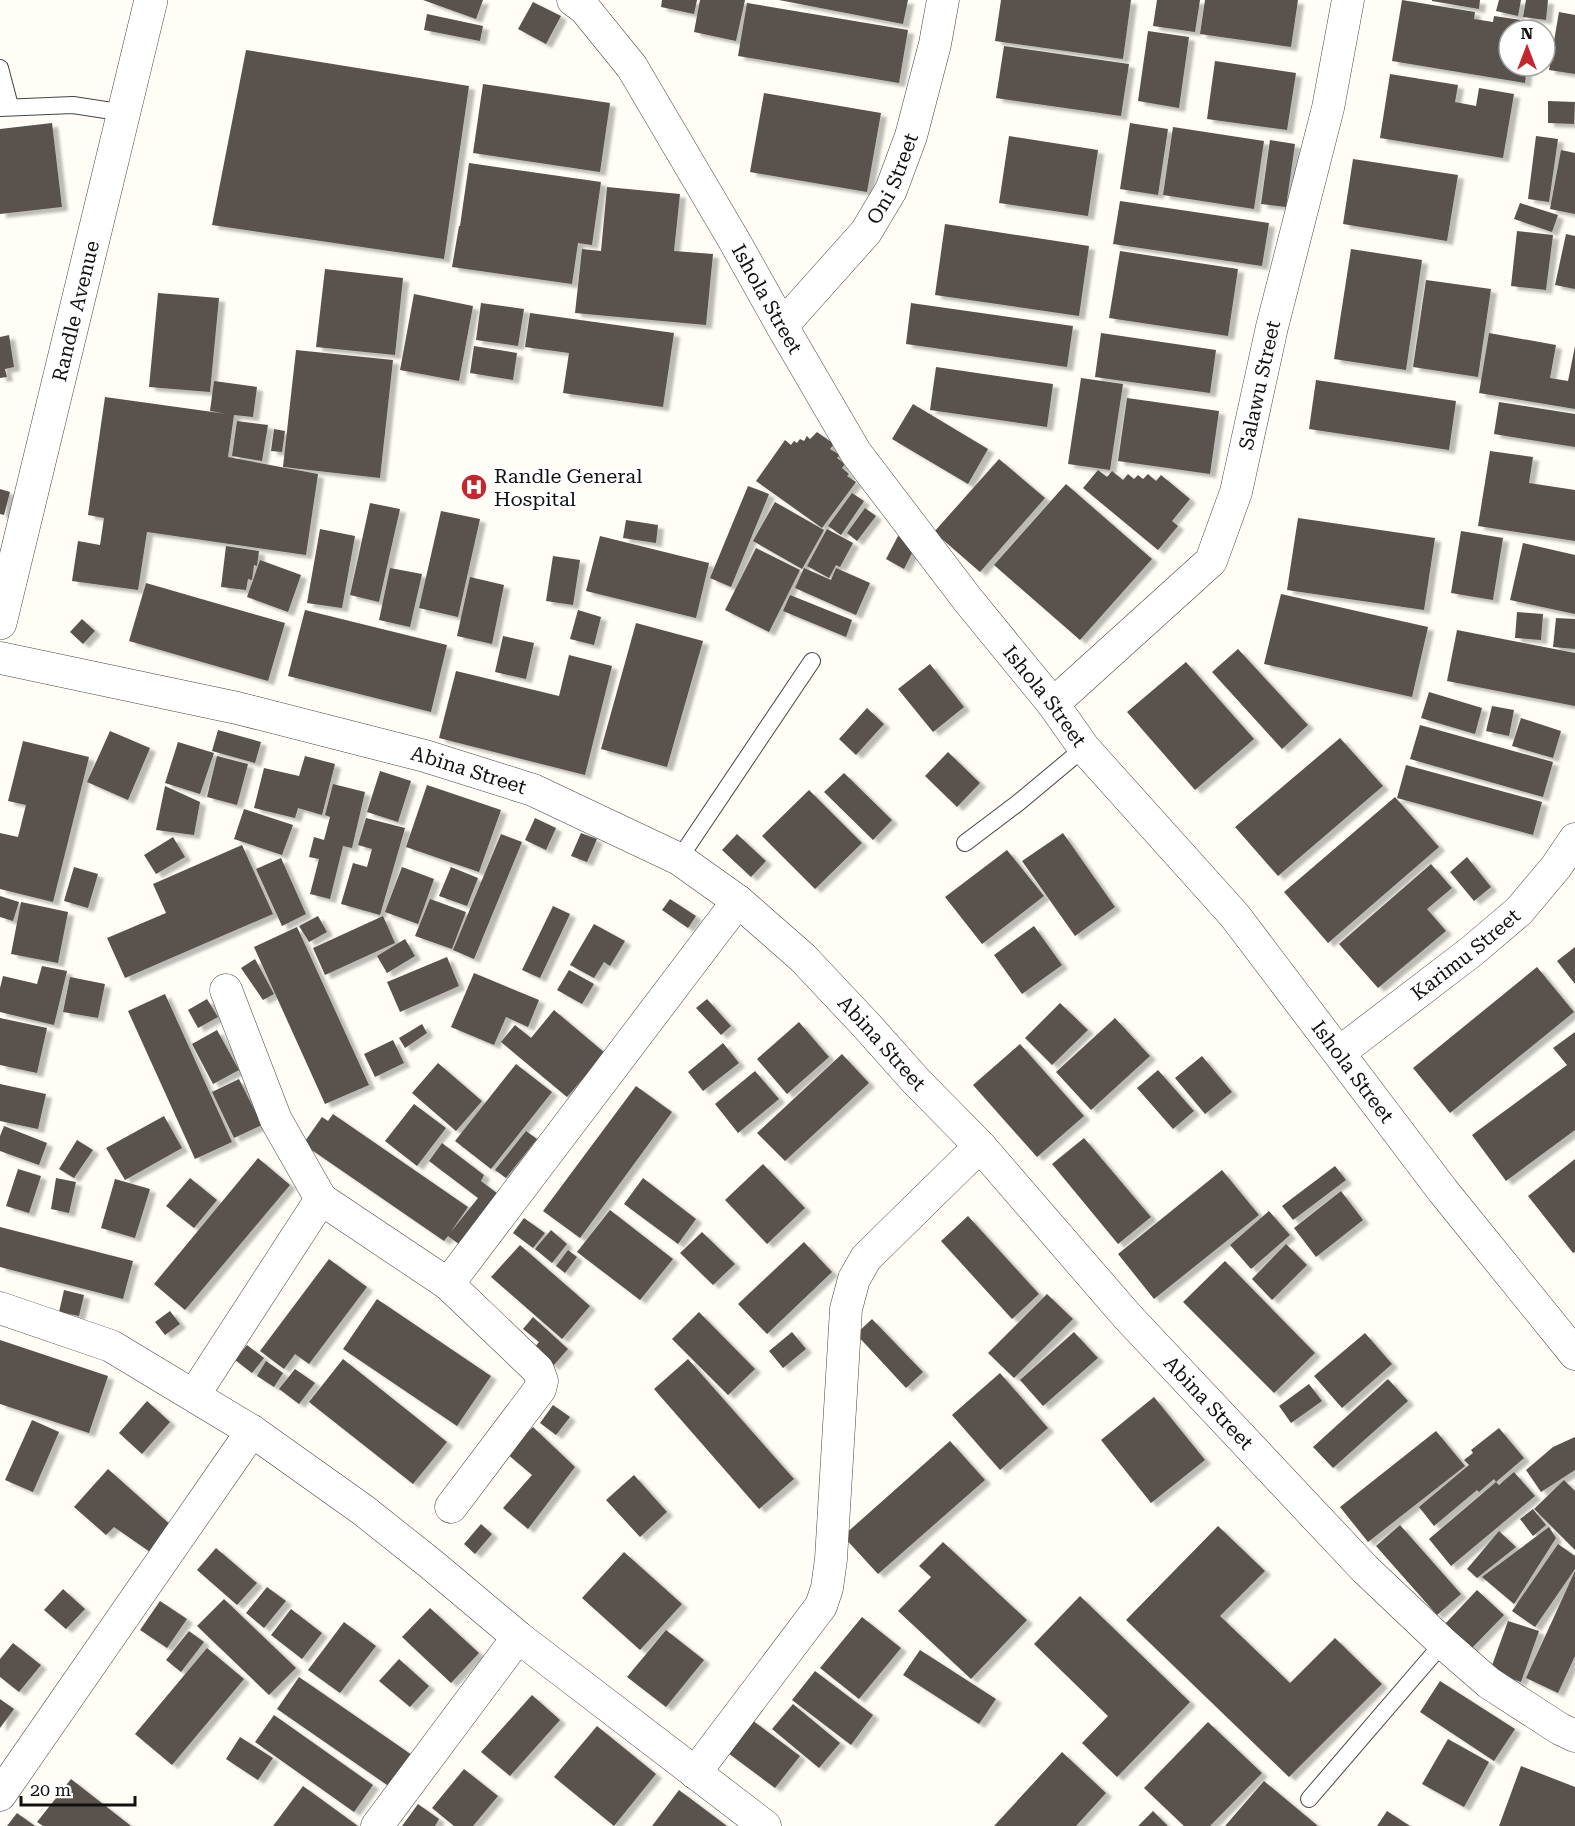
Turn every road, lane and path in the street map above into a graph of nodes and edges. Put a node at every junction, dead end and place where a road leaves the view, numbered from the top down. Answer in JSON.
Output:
{"nodes":[{"id":1,"x":151,"y":0,"type":"edge"},
{"id":2,"x":573,"y":0,"type":"edge"},
{"id":3,"x":943,"y":0,"type":"edge"},
{"id":4,"x":1348,"y":0,"type":"edge"},
{"id":5,"x":0,"y":68,"type":"edge"},
{"id":6,"x":5,"y":107,"type":"edge"},
{"id":7,"x":125,"y":113,"type":"junction"},
{"id":8,"x":782,"y":326,"type":"junction"},
{"id":9,"x":0,"y":623,"type":"edge"},
{"id":10,"x":0,"y":658,"type":"edge"},
{"id":11,"x":812,"y":661,"type":"dead end"},
{"id":12,"x":1053,"y":704,"type":"junction"},
{"id":13,"x":1084,"y":748,"type":"junction"},
{"id":14,"x":1575,"y":839,"type":"edge"},
{"id":15,"x":965,"y":843,"type":"dead end"},
{"id":16,"x":679,"y":859,"type":"junction"},
{"id":17,"x":738,"y":901,"type":"junction"},
{"id":18,"x":225,"y":990,"type":"dead end"},
{"id":19,"x":1340,"y":1052,"type":"junction"},
{"id":20,"x":980,"y":1146,"type":"junction"},
{"id":21,"x":321,"y":1199,"type":"junction"},
{"id":22,"x":448,"y":1284,"type":"junction"},
{"id":23,"x":0,"y":1308,"type":"edge"},
{"id":24,"x":1575,"y":1354,"type":"edge"},
{"id":25,"x":194,"y":1395,"type":"junction"},
{"id":26,"x":252,"y":1431,"type":"junction"},
{"id":27,"x":451,"y":1507,"type":"dead end"},
{"id":28,"x":518,"y":1637,"type":"junction"},
{"id":29,"x":1443,"y":1643,"type":"junction"},
{"id":30,"x":1575,"y":1736,"type":"edge"},
{"id":31,"x":695,"y":1773,"type":"junction"},
{"id":32,"x":0,"y":1795,"type":"edge"},
{"id":33,"x":1310,"y":1799,"type":"dead end"},
{"id":34,"x":377,"y":1826,"type":"edge"},
{"id":35,"x":765,"y":1826,"type":"edge"}],
"edges":[{"from":1,"to":7,"type":"street","name":"Randle Avenue"},
{"from":2,"to":8,"type":"street","name":"Ishola Street"},
{"from":3,"to":8,"type":"street","name":"Oni Street"},
{"from":4,"to":12,"type":"street","name":"Salawu Street"},
{"from":5,"to":6,"type":"lane"},
{"from":6,"to":7,"type":"lane"},
{"from":7,"to":9,"type":"street","name":"Randle Avenue"},
{"from":8,"to":12,"type":"street","name":"Ishola Street"},
{"from":10,"to":16,"type":"street","name":"Abina Street"},
{"from":11,"to":16,"type":"lane"},
{"from":12,"to":13,"type":"street","name":"Ishola Street"},
{"from":13,"to":15,"type":"lane"},
{"from":13,"to":19,"type":"street","name":"Ishola Street"},
{"from":14,"to":19,"type":"street","name":"Karimu Street"},
{"from":16,"to":17,"type":"street","name":"Abina Street"},
{"from":17,"to":20,"type":"street","name":"Abina Street"},
{"from":17,"to":22,"type":"street"},
{"from":18,"to":21,"type":"street"},
{"from":19,"to":24,"type":"street","name":"Ishola Street"},
{"from":20,"to":29,"type":"street","name":"Abina Street"},
{"from":20,"to":31,"type":"street"},
{"from":21,"to":22,"type":"street"},
{"from":21,"to":25,"type":"street"},
{"from":22,"to":27,"type":"street"},
{"from":23,"to":25,"type":"street"},
{"from":25,"to":26,"type":"street"},
{"from":26,"to":28,"type":"street"},
{"from":26,"to":32,"type":"street"},
{"from":28,"to":31,"type":"street"},
{"from":28,"to":34,"type":"street"},
{"from":29,"to":30,"type":"street","name":"Abina Street"},
{"from":29,"to":33,"type":"lane"},
{"from":31,"to":35,"type":"street"}]}
